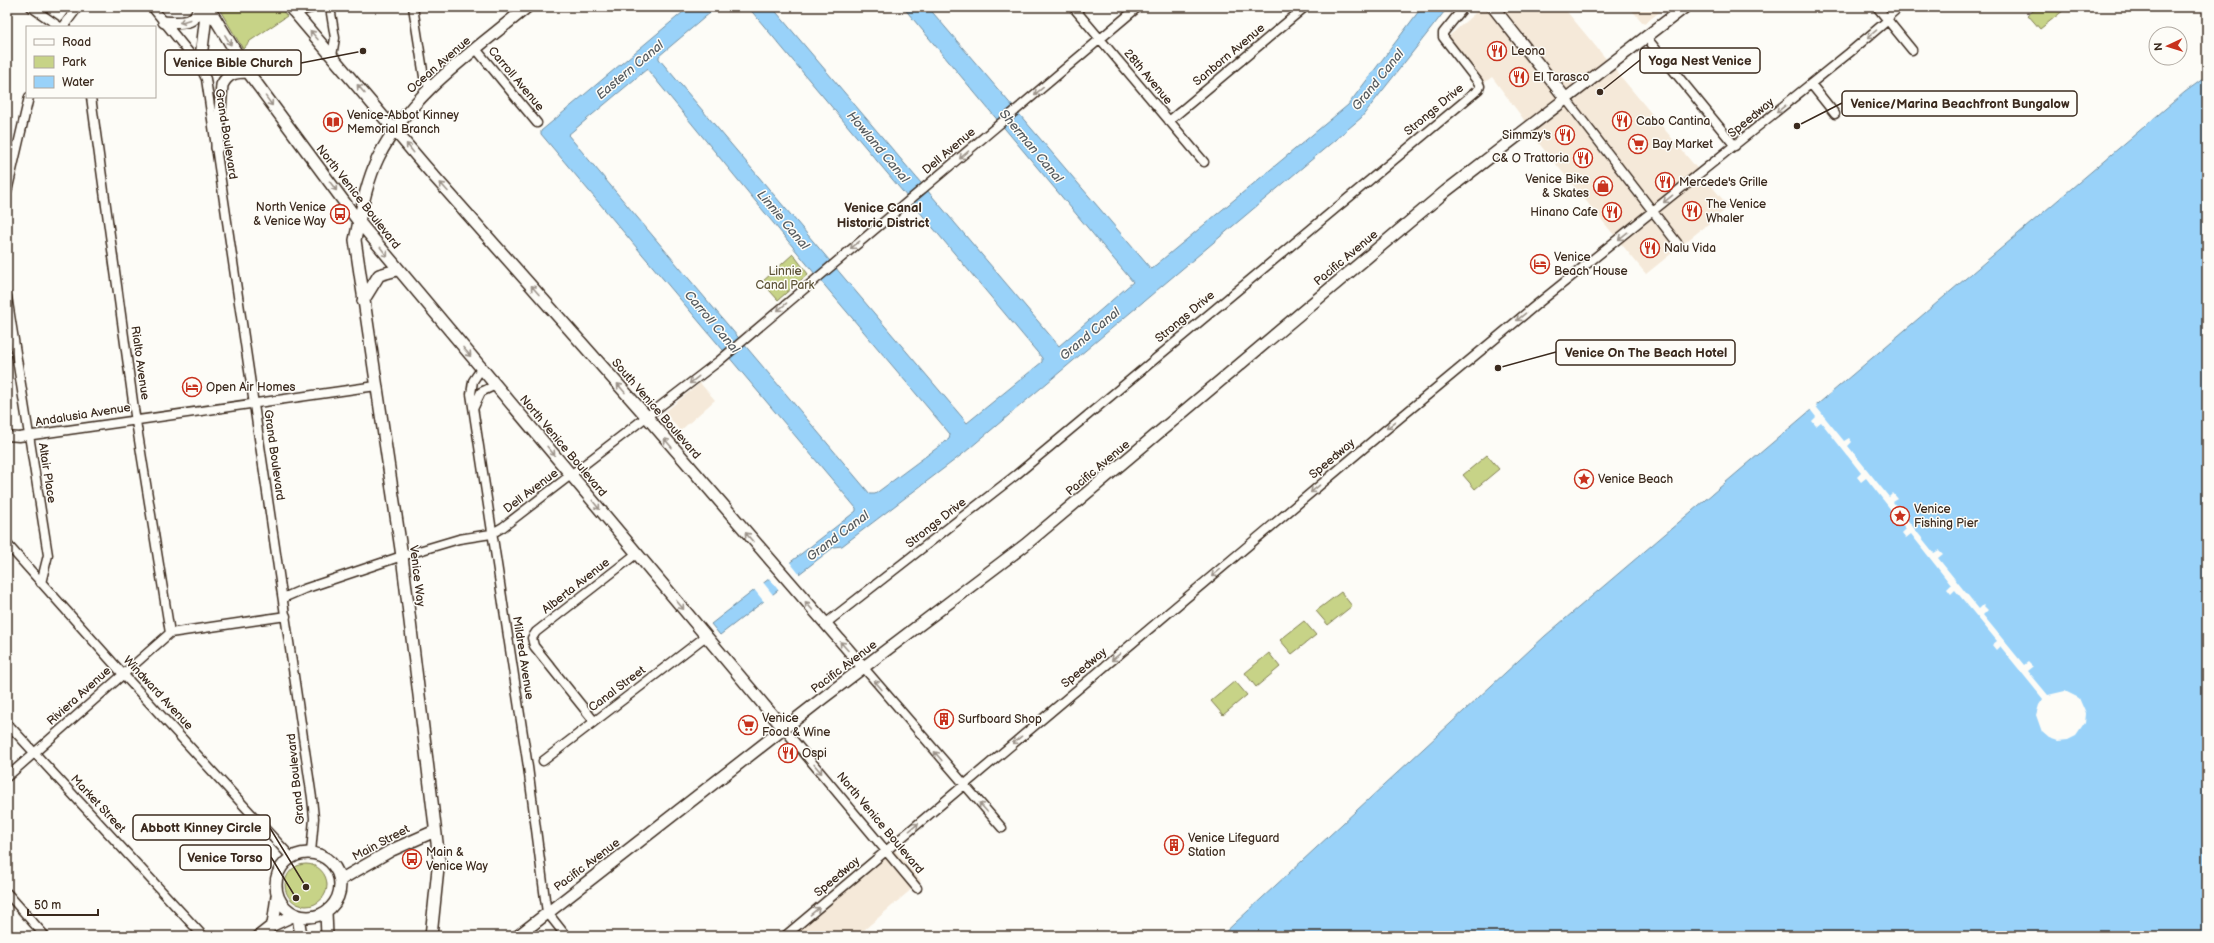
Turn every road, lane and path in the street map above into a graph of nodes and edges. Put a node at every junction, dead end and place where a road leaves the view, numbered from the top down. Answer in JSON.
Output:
{"nodes":[{"id":1,"x":31,"y":7,"type":"edge"},
{"id":2,"x":78,"y":7,"type":"edge"},
{"id":3,"x":152,"y":7,"type":"edge"},
{"id":4,"x":199,"y":7,"type":"edge"},
{"id":5,"x":207,"y":7,"type":"edge"},
{"id":6,"x":310,"y":7,"type":"edge"},
{"id":7,"x":330,"y":7,"type":"edge"},
{"id":8,"x":413,"y":7,"type":"edge"},
{"id":9,"x":527,"y":7,"type":"edge"},
{"id":10,"x":1073,"y":7,"type":"edge"},
{"id":11,"x":1138,"y":7,"type":"edge"},
{"id":12,"x":1305,"y":7,"type":"edge"},
{"id":13,"x":1464,"y":7,"type":"edge"},
{"id":14,"x":1493,"y":7,"type":"edge"},
{"id":15,"x":1685,"y":7,"type":"edge"},
{"id":16,"x":1877,"y":7,"type":"edge"},
{"id":17,"x":1899,"y":7,"type":"edge"},
{"id":18,"x":292,"y":9,"type":"edge"},
{"id":19,"x":1888,"y":20,"type":"junction"},
{"id":20,"x":164,"y":22,"type":"junction"},
{"id":21,"x":59,"y":26,"type":"edge"},
{"id":22,"x":64,"y":26,"type":"edge"},
{"id":23,"x":1646,"y":37,"type":"junction"},
{"id":24,"x":1100,"y":39,"type":"junction"},
{"id":25,"x":476,"y":50,"type":"junction"},
{"id":26,"x":1912,"y":50,"type":"dead end"},
{"id":27,"x":332,"y":56,"type":"junction"},
{"id":28,"x":200,"y":66,"type":"junction"},
{"id":29,"x":248,"y":72,"type":"junction"},
{"id":30,"x":1811,"y":84,"type":"junction"},
{"id":31,"x":430,"y":88,"type":"junction"},
{"id":32,"x":29,"y":98,"type":"edge"},
{"id":33,"x":91,"y":98,"type":"edge"},
{"id":34,"x":1566,"y":99,"type":"junction"},
{"id":35,"x":1835,"y":114,"type":"dead end"},
{"id":36,"x":1169,"y":121,"type":"junction"},
{"id":37,"x":537,"y":123,"type":"dead end"},
{"id":38,"x":395,"y":130,"type":"junction"},
{"id":39,"x":1735,"y":146,"type":"junction"},
{"id":40,"x":217,"y":148,"type":"junction"},
{"id":41,"x":1204,"y":162,"type":"dead end"},
{"id":42,"x":7,"y":192,"type":"edge"},
{"id":43,"x":1653,"y":212,"type":"junction"},
{"id":44,"x":359,"y":222,"type":"junction"},
{"id":45,"x":1678,"y":244,"type":"dead end"},
{"id":46,"x":398,"y":270,"type":"junction"},
{"id":47,"x":7,"y":296,"type":"edge"},
{"id":48,"x":363,"y":301,"type":"junction"},
{"id":49,"x":481,"y":369,"type":"junction"},
{"id":50,"x":496,"y":385,"type":"junction"},
{"id":51,"x":376,"y":386,"type":"junction"},
{"id":52,"x":254,"y":404,"type":"junction"},
{"id":53,"x":474,"y":408,"type":"junction"},
{"id":54,"x":647,"y":417,"type":"junction"},
{"id":55,"x":136,"y":419,"type":"junction"},
{"id":56,"x":7,"y":436,"type":"edge"},
{"id":57,"x":28,"y":436,"type":"junction"},
{"id":58,"x":571,"y":475,"type":"junction"},
{"id":59,"x":491,"y":534,"type":"junction"},
{"id":60,"x":7,"y":544,"type":"edge"},
{"id":61,"x":636,"y":554,"type":"junction"},
{"id":62,"x":402,"y":556,"type":"junction"},
{"id":63,"x":41,"y":583,"type":"junction"},
{"id":64,"x":283,"y":598,"type":"junction"},
{"id":65,"x":286,"y":616,"type":"junction"},
{"id":66,"x":825,"y":624,"type":"junction"},
{"id":67,"x":170,"y":633,"type":"junction"},
{"id":68,"x":706,"y":636,"type":"junction"},
{"id":69,"x":864,"y":668,"type":"junction"},
{"id":70,"x":122,"y":673,"type":"junction"},
{"id":71,"x":594,"y":721,"type":"junction"},
{"id":72,"x":7,"y":723,"type":"edge"},
{"id":73,"x":784,"y":729,"type":"junction"},
{"id":74,"x":34,"y":753,"type":"junction"},
{"id":75,"x":543,"y":761,"type":"dead end"},
{"id":76,"x":7,"y":777,"type":"edge"},
{"id":77,"x":964,"y":785,"type":"junction"},
{"id":78,"x":1002,"y":828,"type":"dead end"},
{"id":79,"x":435,"y":831,"type":"junction"},
{"id":80,"x":886,"y":850,"type":"junction"},
{"id":81,"x":311,"y":853,"type":"junction"},
{"id":82,"x":291,"y":857,"type":"junction"},
{"id":83,"x":340,"y":880,"type":"junction"},
{"id":84,"x":917,"y":888,"type":"dead end"},
{"id":85,"x":7,"y":893,"type":"edge"},
{"id":86,"x":277,"y":896,"type":"junction"},
{"id":87,"x":326,"y":912,"type":"junction"},
{"id":88,"x":547,"y":912,"type":"junction"},
{"id":89,"x":297,"y":916,"type":"junction"},
{"id":90,"x":273,"y":925,"type":"junction"},
{"id":91,"x":45,"y":936,"type":"edge"},
{"id":92,"x":203,"y":936,"type":"edge"},
{"id":93,"x":259,"y":936,"type":"edge"},
{"id":94,"x":301,"y":936,"type":"edge"},
{"id":95,"x":327,"y":936,"type":"edge"},
{"id":96,"x":431,"y":936,"type":"edge"},
{"id":97,"x":518,"y":936,"type":"edge"},
{"id":98,"x":566,"y":936,"type":"edge"},
{"id":99,"x":785,"y":936,"type":"edge"}],
"edges":[{"from":1,"to":21,"type":"street"},
{"from":2,"to":22,"type":"street"},
{"from":3,"to":20,"type":"street","name":"Grand Boulevard"},
{"from":4,"to":20,"type":"main road","one_way":true},
{"from":5,"to":28,"type":"main road"},
{"from":5,"to":29,"type":"main road","name":"North Venice Boulevard","one_way":true},
{"from":6,"to":18,"type":"main road"},
{"from":7,"to":27,"type":"street"},
{"from":8,"to":31,"type":"street"},
{"from":9,"to":25,"type":"main road","name":"Ocean Avenue"},
{"from":10,"to":24,"type":"street","name":"28th Avenue"},
{"from":11,"to":24,"type":"street","name":"Dell Avenue"},
{"from":12,"to":36,"type":"street","name":"Sanborn Avenue"},
{"from":13,"to":66,"type":"street","name":"Strongs Drive"},
{"from":14,"to":34,"type":"main road"},
{"from":15,"to":23,"type":"main road","name":"Pacific Avenue"},
{"from":16,"to":19,"type":"street"},
{"from":17,"to":19,"type":"street","name":"Speedway"},
{"from":27,"to":18,"type":"main road","name":"South Venice Boulevard","one_way":true},
{"from":19,"to":26,"type":"street"},
{"from":19,"to":30,"type":"street","name":"Speedway","one_way":true},
{"from":20,"to":28,"type":"street","name":"Grand Boulevard"},
{"from":23,"to":34,"type":"main road","name":"Pacific Avenue"},
{"from":23,"to":39,"type":"street"},
{"from":24,"to":36,"type":"street","name":"28th Avenue"},
{"from":24,"to":54,"type":"street","name":"Dell Avenue","one_way":true},
{"from":25,"to":31,"type":"main road","name":"Ocean Avenue"},
{"from":25,"to":37,"type":"street","name":"Carroll Avenue"},
{"from":38,"to":27,"type":"main road","name":"South Venice Boulevard","one_way":true},
{"from":28,"to":40,"type":"street","name":"Grand Boulevard"},
{"from":29,"to":40,"type":"main road"},
{"from":29,"to":44,"type":"main road","name":"North Venice Boulevard","one_way":true},
{"from":30,"to":35,"type":"street"},
{"from":30,"to":39,"type":"street","name":"Speedway","one_way":true},
{"from":31,"to":38,"type":"main road","name":"Ocean Avenue"},
{"from":32,"to":42,"type":"street"},
{"from":33,"to":55,"type":"street","name":"Rialto Avenue"},
{"from":34,"to":43,"type":"street"},
{"from":34,"to":69,"type":"main road","name":"Pacific Avenue"},
{"from":36,"to":41,"type":"street","name":"28th Avenue"},
{"from":38,"to":44,"type":"main road","name":"Ocean Avenue"},
{"from":54,"to":38,"type":"main road","name":"South Venice Boulevard","one_way":true},
{"from":39,"to":43,"type":"street","name":"Speedway","one_way":true},
{"from":40,"to":52,"type":"street","name":"Grand Boulevard"},
{"from":43,"to":45,"type":"street"},
{"from":43,"to":77,"type":"street","name":"Speedway","one_way":true},
{"from":44,"to":46,"type":"main road","name":"North Venice Boulevard","one_way":true},
{"from":44,"to":48,"type":"main road","name":"Venice Way"},
{"from":46,"to":48,"type":"main road"},
{"from":46,"to":49,"type":"main road","name":"North Venice Boulevard","one_way":true},
{"from":47,"to":57,"type":"street","name":"Altair Place"},
{"from":48,"to":51,"type":"main road","name":"Venice Way"},
{"from":49,"to":50,"type":"main road","name":"North Venice Boulevard"},
{"from":49,"to":53,"type":"street","name":"Mildred Avenue"},
{"from":50,"to":53,"type":"street"},
{"from":50,"to":58,"type":"main road","name":"North Venice Boulevard","one_way":true},
{"from":51,"to":52,"type":"street","name":"Andalusia Avenue"},
{"from":51,"to":62,"type":"main road","name":"Venice Way"},
{"from":52,"to":55,"type":"street","name":"Andalusia Avenue"},
{"from":52,"to":64,"type":"street","name":"Grand Boulevard"},
{"from":53,"to":59,"type":"street","name":"Mildred Avenue"},
{"from":54,"to":58,"type":"street","name":"Dell Avenue"},
{"from":66,"to":54,"type":"main road","name":"South Venice Boulevard","one_way":true},
{"from":55,"to":57,"type":"street","name":"Andalusia Avenue"},
{"from":55,"to":67,"type":"street","name":"Rialto Avenue"},
{"from":56,"to":57,"type":"street","name":"Andalusia Avenue"},
{"from":57,"to":63,"type":"street","name":"Altair Place"},
{"from":58,"to":59,"type":"street","name":"Dell Avenue"},
{"from":58,"to":61,"type":"main road","name":"North Venice Boulevard","one_way":true},
{"from":59,"to":62,"type":"street"},
{"from":59,"to":88,"type":"street","name":"Mildred Avenue"},
{"from":60,"to":63,"type":"street","name":"Windward Avenue"},
{"from":61,"to":68,"type":"main road","name":"North Venice Boulevard","one_way":true},
{"from":61,"to":71,"type":"street","name":"Alberta Avenue"},
{"from":62,"to":64,"type":"street"},
{"from":62,"to":79,"type":"main road","name":"Venice Way"},
{"from":63,"to":70,"type":"street","name":"Windward Avenue"},
{"from":64,"to":65,"type":"street","name":"Grand Boulevard"},
{"from":65,"to":67,"type":"street"},
{"from":65,"to":81,"type":"street","name":"Grand Boulevard"},
{"from":69,"to":66,"type":"main road","name":"South Venice Boulevard","one_way":true},
{"from":67,"to":70,"type":"street","name":"Riviera Avenue"},
{"from":68,"to":71,"type":"street","name":"Canal Street"},
{"from":68,"to":73,"type":"main road","name":"North Venice Boulevard"},
{"from":69,"to":73,"type":"main road","name":"Pacific Avenue"},
{"from":77,"to":69,"type":"street","name":"South Venice Boulevard","one_way":true},
{"from":70,"to":74,"type":"street","name":"Riviera Avenue"},
{"from":70,"to":82,"type":"street","name":"Windward Avenue"},
{"from":71,"to":75,"type":"street","name":"Canal Street"},
{"from":72,"to":74,"type":"street","name":"Market Street"},
{"from":73,"to":80,"type":"street","name":"North Venice Boulevard","one_way":true},
{"from":73,"to":88,"type":"main road","name":"Pacific Avenue"},
{"from":74,"to":76,"type":"street","name":"Riviera Avenue"},
{"from":74,"to":92,"type":"street","name":"Market Street"},
{"from":78,"to":77,"type":"street","name":"South Venice Boulevard","one_way":true},
{"from":80,"to":77,"type":"street","name":"Speedway","one_way":true},
{"from":79,"to":83,"type":"main road","name":"Main Street"},
{"from":79,"to":96,"type":"main road","name":"Venice Way"},
{"from":80,"to":84,"type":"street","name":"North Venice Boulevard"},
{"from":99,"to":80,"type":"street","name":"Speedway","one_way":true},
{"from":81,"to":82,"type":"main road"},
{"from":81,"to":83,"type":"main road"},
{"from":82,"to":86,"type":"main road"},
{"from":83,"to":87,"type":"main road"},
{"from":85,"to":91,"type":"street"},
{"from":86,"to":89,"type":"main road"},
{"from":86,"to":90,"type":"main road"},
{"from":87,"to":89,"type":"main road"},
{"from":87,"to":95,"type":"main road"},
{"from":88,"to":97,"type":"main road","name":"Pacific Avenue"},
{"from":88,"to":98,"type":"street"},
{"from":89,"to":90,"type":"main road"},
{"from":89,"to":94,"type":"main road"},
{"from":90,"to":93,"type":"main road"}]}
